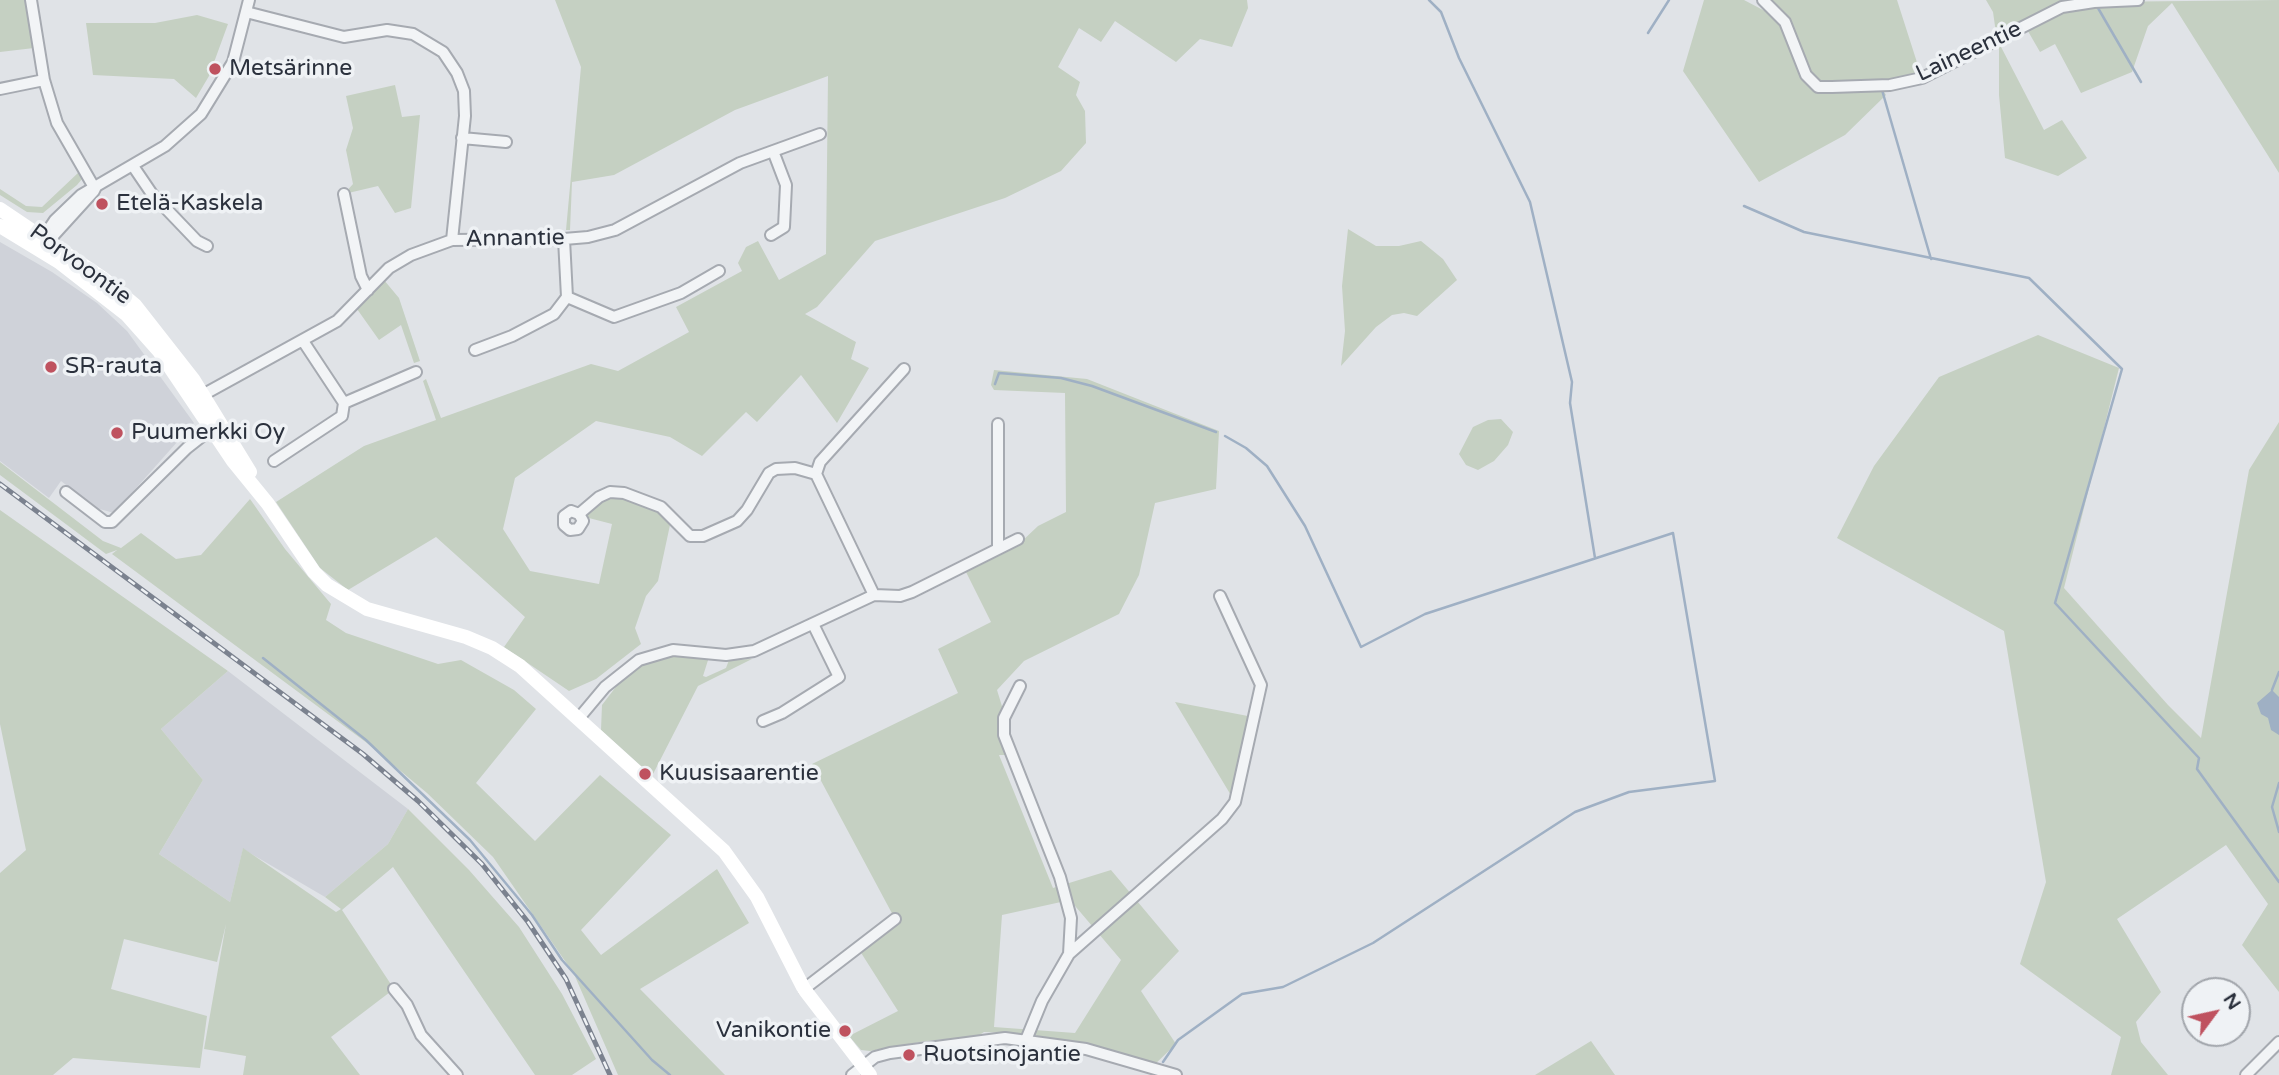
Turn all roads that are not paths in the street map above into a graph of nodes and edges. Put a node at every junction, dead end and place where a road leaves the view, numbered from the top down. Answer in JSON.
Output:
{"nodes":[{"id":1,"x":31,"y":0,"type":"edge"},
{"id":2,"x":249,"y":0,"type":"edge"},
{"id":3,"x":1763,"y":0,"type":"edge"},
{"id":4,"x":2138,"y":0,"type":"edge"},
{"id":5,"x":246,"y":12,"type":"junction"},
{"id":6,"x":44,"y":80,"type":"junction"},
{"id":7,"x":0,"y":89,"type":"edge"},
{"id":8,"x":820,"y":134,"type":"dead end"},
{"id":9,"x":462,"y":138,"type":"junction"},
{"id":10,"x":506,"y":142,"type":"dead end"},
{"id":11,"x":773,"y":151,"type":"junction"},
{"id":12,"x":133,"y":166,"type":"junction"},
{"id":13,"x":96,"y":189,"type":"junction"},
{"id":14,"x":344,"y":194,"type":"dead end"},
{"id":15,"x":0,"y":209,"type":"edge"},
{"id":16,"x":0,"y":226,"type":"edge"},
{"id":17,"x":771,"y":234,"type":"dead end"},
{"id":18,"x":564,"y":239,"type":"junction"},
{"id":19,"x":452,"y":240,"type":"junction"},
{"id":20,"x":44,"y":242,"type":"junction"},
{"id":21,"x":207,"y":246,"type":"dead end"},
{"id":22,"x":719,"y":271,"type":"dead end"},
{"id":23,"x":368,"y":290,"type":"junction"},
{"id":24,"x":567,"y":298,"type":"junction"},
{"id":25,"x":303,"y":341,"type":"junction"},
{"id":26,"x":475,"y":350,"type":"dead end"},
{"id":27,"x":904,"y":369,"type":"dead end"},
{"id":28,"x":416,"y":372,"type":"dead end"},
{"id":29,"x":198,"y":397,"type":"junction"},
{"id":30,"x":344,"y":403,"type":"junction"},
{"id":31,"x":998,"y":424,"type":"dead end"},
{"id":32,"x":216,"y":426,"type":"junction"},
{"id":33,"x":274,"y":461,"type":"dead end"},
{"id":34,"x":816,"y":474,"type":"junction"},
{"id":35,"x":65,"y":492,"type":"dead end"},
{"id":36,"x":579,"y":514,"type":"dead end"},
{"id":37,"x":1018,"y":539,"type":"dead end"},
{"id":38,"x":998,"y":549,"type":"junction"},
{"id":39,"x":874,"y":595,"type":"junction"},
{"id":40,"x":1220,"y":596,"type":"dead end"},
{"id":41,"x":813,"y":624,"type":"junction"},
{"id":42,"x":1020,"y":686,"type":"dead end"},
{"id":43,"x":579,"y":718,"type":"junction"},
{"id":44,"x":763,"y":721,"type":"dead end"},
{"id":45,"x":895,"y":919,"type":"dead end"},
{"id":46,"x":1069,"y":954,"type":"junction"},
{"id":47,"x":394,"y":989,"type":"dead end"},
{"id":48,"x":804,"y":989,"type":"junction"},
{"id":49,"x":1026,"y":1040,"type":"junction"},
{"id":50,"x":2279,"y":1042,"type":"edge"},
{"id":51,"x":861,"y":1072,"type":"edge"},
{"id":52,"x":457,"y":1075,"type":"edge"},
{"id":53,"x":1176,"y":1075,"type":"edge"},
{"id":54,"x":2246,"y":1075,"type":"edge"}],
"edges":[{"from":1,"to":6,"type":"street"},
{"from":2,"to":5,"type":"street"},
{"from":3,"to":4,"type":"street","name":"Laineentie"},
{"from":5,"to":9,"type":"street"},
{"from":5,"to":12,"type":"street"},
{"from":6,"to":7,"type":"street"},
{"from":6,"to":13,"type":"street"},
{"from":8,"to":11,"type":"street","name":"Annantie"},
{"from":9,"to":10,"type":"street"},
{"from":9,"to":19,"type":"street"},
{"from":11,"to":17,"type":"street"},
{"from":11,"to":18,"type":"street","name":"Annantie"},
{"from":12,"to":13,"type":"street"},
{"from":12,"to":21,"type":"street"},
{"from":13,"to":20,"type":"street"},
{"from":14,"to":23,"type":"street"},
{"from":15,"to":20,"type":"street","name":"Porvoontie"},
{"from":16,"to":20,"type":"street","name":"Porvoontie"},
{"from":18,"to":19,"type":"street","name":"Annantie"},
{"from":18,"to":24,"type":"street"},
{"from":19,"to":23,"type":"street","name":"Annantie"},
{"from":20,"to":29,"type":"street","name":"Porvoontie"},
{"from":22,"to":24,"type":"street"},
{"from":23,"to":25,"type":"street","name":"Annantie"},
{"from":24,"to":26,"type":"street"},
{"from":25,"to":29,"type":"street","name":"Annantie"},
{"from":25,"to":30,"type":"street"},
{"from":27,"to":34,"type":"street"},
{"from":28,"to":30,"type":"street"},
{"from":29,"to":32,"type":"street","name":"Porvoontie"},
{"from":30,"to":33,"type":"street"},
{"from":31,"to":38,"type":"street"},
{"from":32,"to":35,"type":"street"},
{"from":32,"to":43,"type":"street","name":"Porvoontie"},
{"from":34,"to":36,"type":"street"},
{"from":34,"to":39,"type":"street"},
{"from":37,"to":38,"type":"street"},
{"from":38,"to":39,"type":"street"},
{"from":39,"to":41,"type":"street"},
{"from":40,"to":46,"type":"street"},
{"from":41,"to":43,"type":"street"},
{"from":41,"to":44,"type":"street"},
{"from":42,"to":46,"type":"street"},
{"from":43,"to":48,"type":"street","name":"Porvoontie"},
{"from":45,"to":48,"type":"street"},
{"from":46,"to":49,"type":"street"},
{"from":47,"to":52,"type":"street"},
{"from":48,"to":51,"type":"street","name":"Porvoontie"},
{"from":49,"to":51,"type":"street"},
{"from":49,"to":53,"type":"street"},
{"from":50,"to":54,"type":"street"}]}
